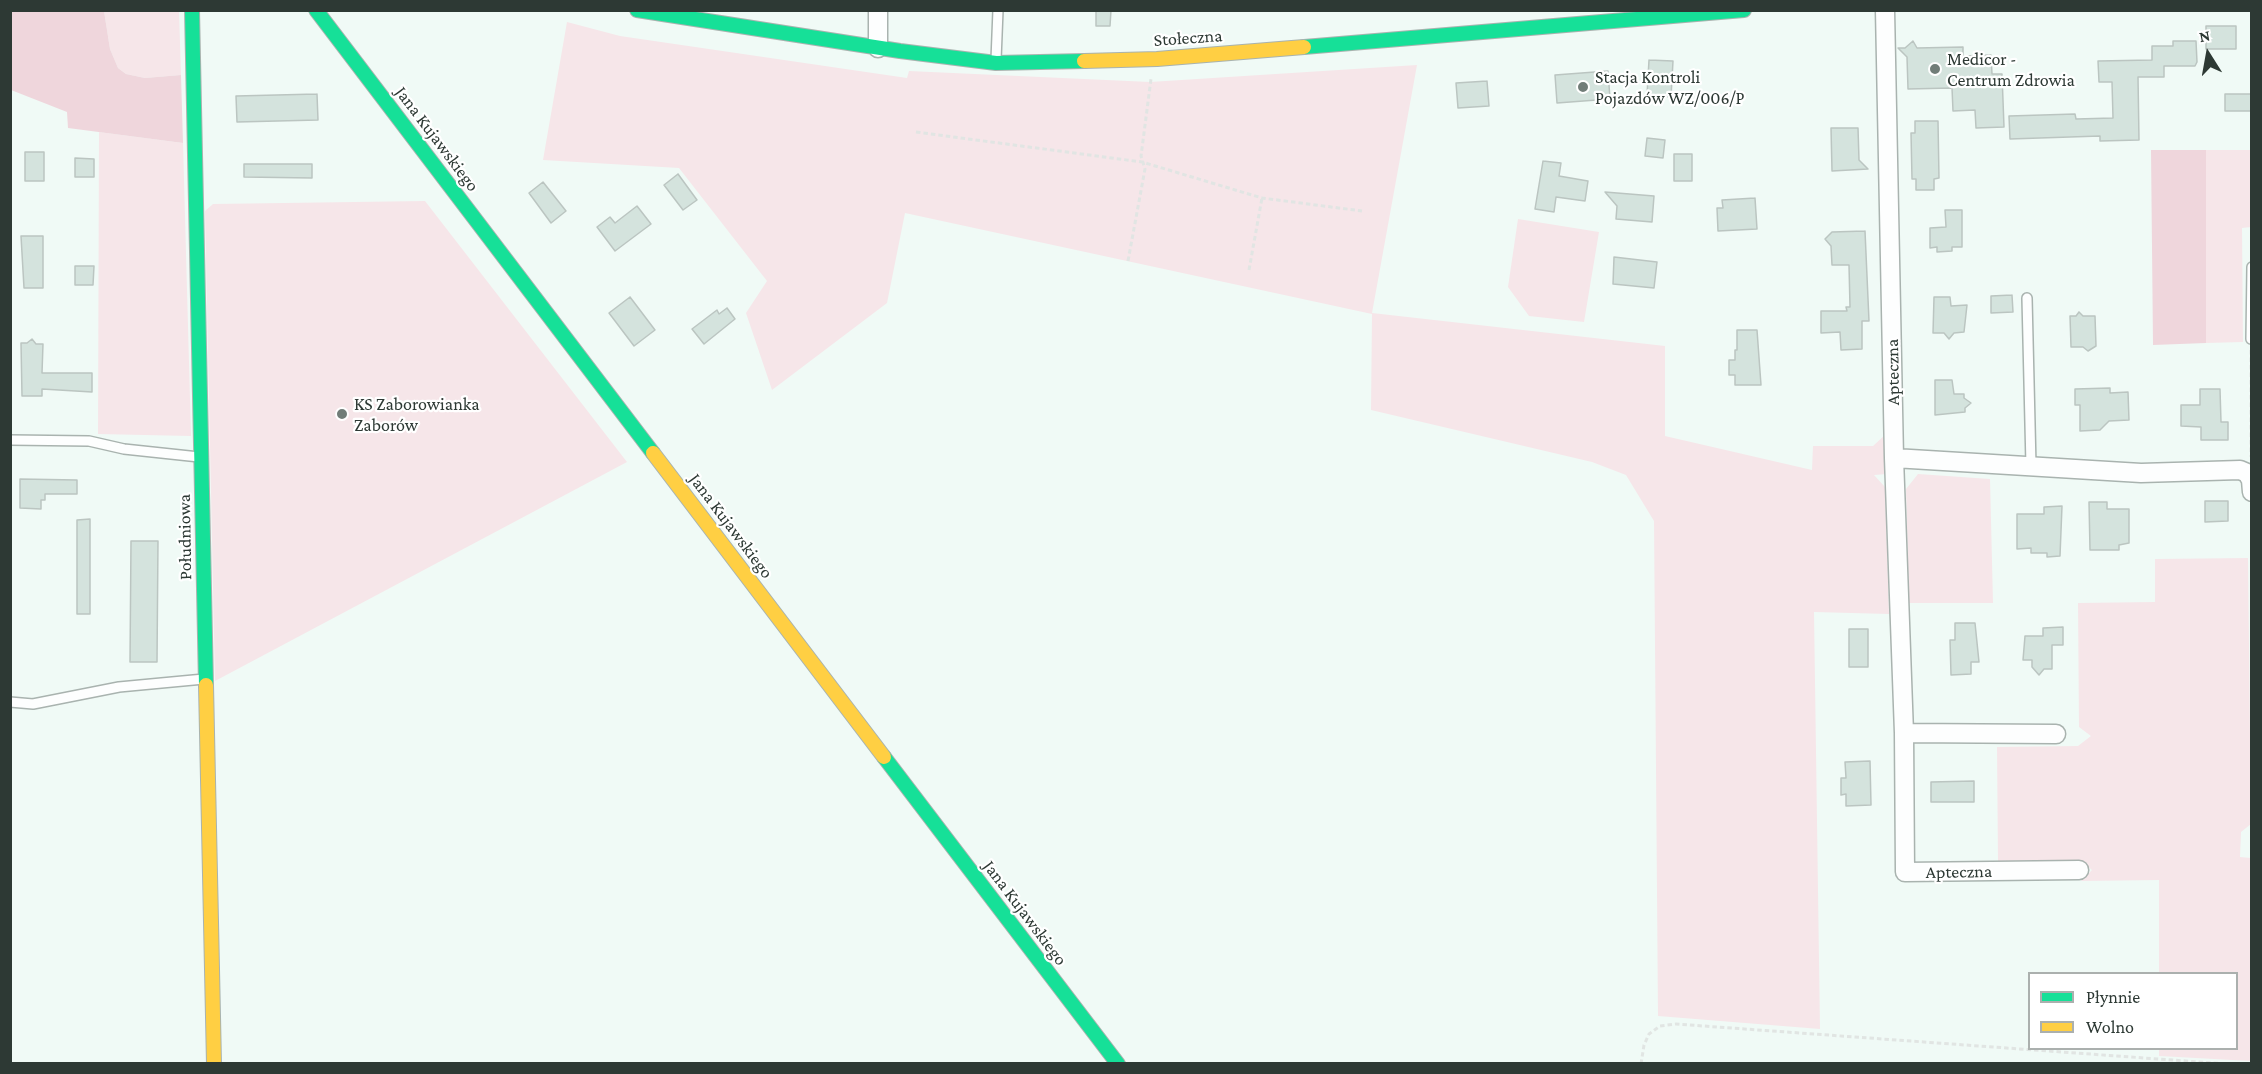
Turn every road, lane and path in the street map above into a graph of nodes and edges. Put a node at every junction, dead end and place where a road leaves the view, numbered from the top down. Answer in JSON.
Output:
{"nodes":[{"id":1,"x":192,"y":10,"type":"edge"},
{"id":2,"x":316,"y":10,"type":"edge"},
{"id":3,"x":637,"y":10,"type":"edge"},
{"id":4,"x":878,"y":10,"type":"edge"},
{"id":5,"x":998,"y":10,"type":"edge"},
{"id":6,"x":1744,"y":10,"type":"edge"},
{"id":7,"x":1885,"y":10,"type":"edge"},
{"id":8,"x":1636,"y":16,"type":"edge"},
{"id":9,"x":878,"y":48,"type":"junction"},
{"id":10,"x":996,"y":63,"type":"junction"},
{"id":11,"x":1151,"y":78,"type":"dead end"},
{"id":12,"x":916,"y":132,"type":"dead end"},
{"id":13,"x":1142,"y":162,"type":"junction"},
{"id":14,"x":1262,"y":198,"type":"junction"},
{"id":15,"x":1362,"y":211,"type":"dead end"},
{"id":16,"x":1128,"y":261,"type":"dead end"},
{"id":17,"x":2252,"y":267,"type":"edge"},
{"id":18,"x":1249,"y":270,"type":"dead end"},
{"id":19,"x":2027,"y":298,"type":"dead end"},
{"id":20,"x":2251,"y":339,"type":"edge"},
{"id":21,"x":10,"y":440,"type":"edge"},
{"id":22,"x":201,"y":457,"type":"junction"},
{"id":23,"x":1894,"y":458,"type":"junction"},
{"id":24,"x":2031,"y":466,"type":"junction"},
{"id":25,"x":2247,"y":473,"type":"junction"},
{"id":26,"x":2252,"y":492,"type":"edge"},
{"id":27,"x":207,"y":679,"type":"junction"},
{"id":28,"x":10,"y":702,"type":"edge"},
{"id":29,"x":1904,"y":733,"type":"junction"},
{"id":30,"x":2056,"y":734,"type":"dead end"},
{"id":31,"x":2079,"y":870,"type":"dead end"},
{"id":32,"x":2028,"y":1050,"type":"edge"},
{"id":33,"x":2034,"y":1050,"type":"edge"},
{"id":34,"x":214,"y":1064,"type":"edge"},
{"id":35,"x":1118,"y":1064,"type":"edge"},
{"id":36,"x":1641,"y":1064,"type":"edge"},
{"id":37,"x":2227,"y":1064,"type":"edge"}],
"edges":[{"from":1,"to":22,"type":"main road","name":"Południowa"},
{"from":2,"to":35,"type":"main road","name":"Jana Kujawskiego"},
{"from":3,"to":9,"type":"main road","name":"Stołeczna"},
{"from":4,"to":9,"type":"street"},
{"from":5,"to":10,"type":"lane"},
{"from":6,"to":8,"type":"main road","name":"Stołeczna"},
{"from":7,"to":23,"type":"street","name":"Apteczna"},
{"from":8,"to":10,"type":"main road","name":"Stołeczna"},
{"from":9,"to":10,"type":"main road","name":"Stołeczna"},
{"from":11,"to":13,"type":"path"},
{"from":12,"to":13,"type":"path"},
{"from":13,"to":14,"type":"path"},
{"from":13,"to":16,"type":"path"},
{"from":14,"to":15,"type":"path"},
{"from":14,"to":18,"type":"path"},
{"from":17,"to":20,"type":"lane"},
{"from":19,"to":24,"type":"lane"},
{"from":20,"to":25,"type":"path"},
{"from":21,"to":22,"type":"lane"},
{"from":22,"to":27,"type":"main road","name":"Południowa"},
{"from":23,"to":24,"type":"street"},
{"from":23,"to":29,"type":"street","name":"Apteczna"},
{"from":24,"to":25,"type":"street"},
{"from":25,"to":26,"type":"street"},
{"from":27,"to":28,"type":"lane"},
{"from":27,"to":34,"type":"main road","name":"Południowa"},
{"from":29,"to":30,"type":"street"},
{"from":29,"to":31,"type":"street","name":"Apteczna"},
{"from":32,"to":36,"type":"path"},
{"from":33,"to":37,"type":"path"}]}
